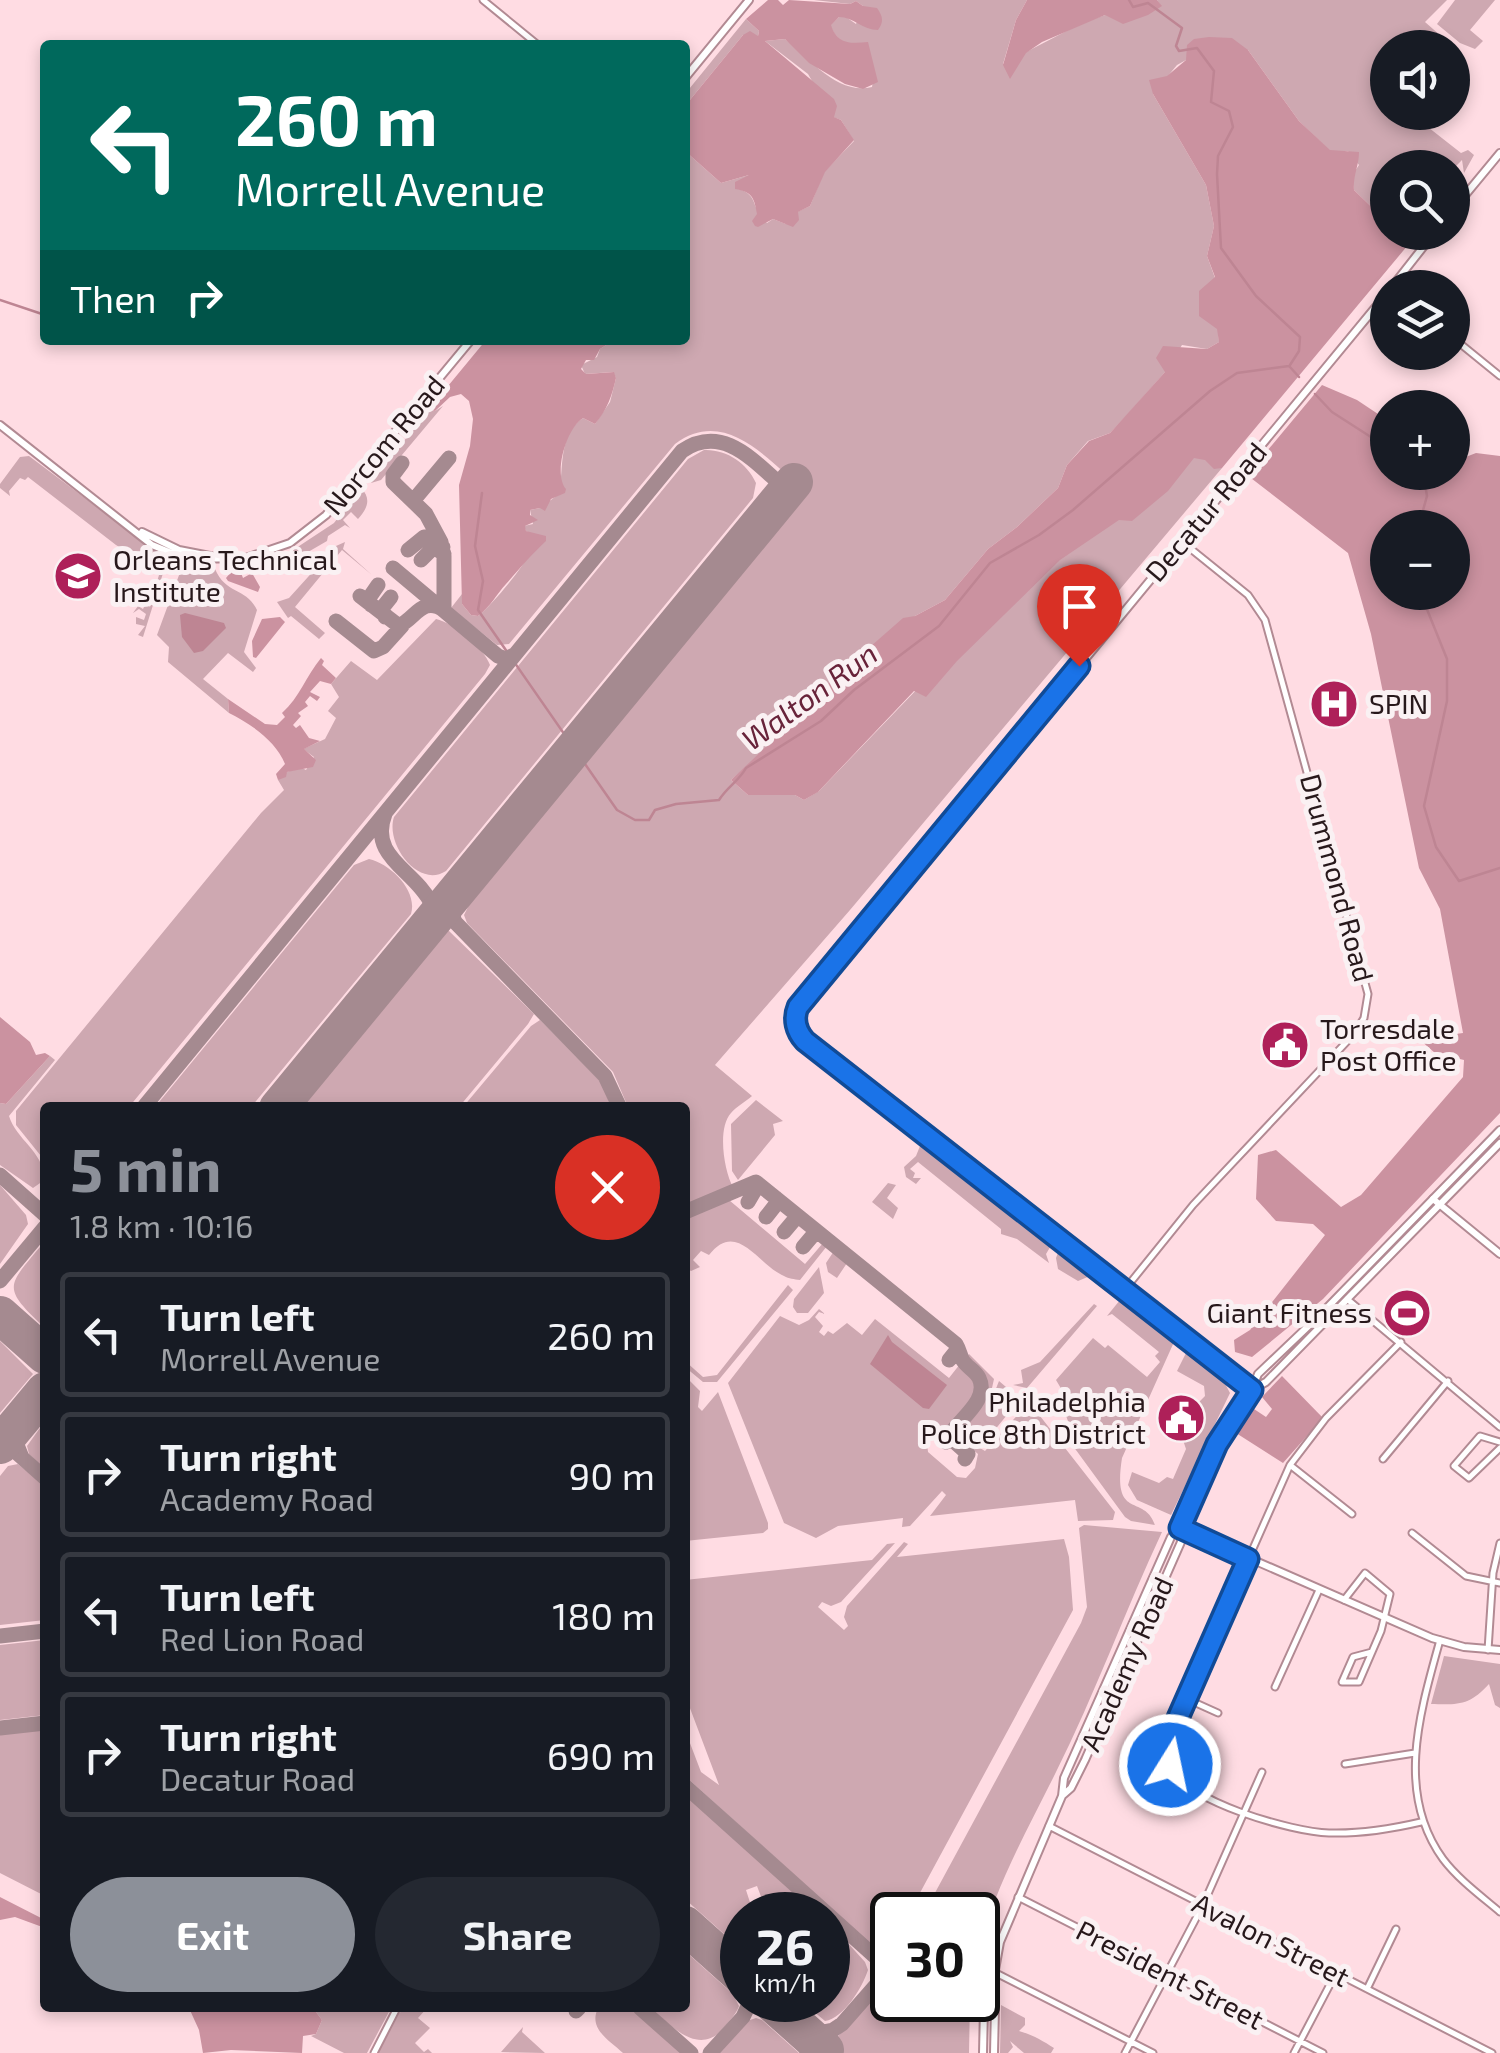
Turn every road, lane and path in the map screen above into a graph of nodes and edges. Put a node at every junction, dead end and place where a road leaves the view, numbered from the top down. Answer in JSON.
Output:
{"nodes":[{"id":1,"x":483,"y":0,"type":"edge"},
{"id":2,"x":749,"y":0,"type":"edge"},
{"id":3,"x":532,"y":40,"type":"edge"},
{"id":4,"x":690,"y":72,"type":"edge"},
{"id":5,"x":1500,"y":153,"type":"edge"},
{"id":6,"x":1470,"y":189,"type":"edge"},
{"id":7,"x":1421,"y":250,"type":"edge"},
{"id":8,"x":1405,"y":270,"type":"edge"},
{"id":9,"x":1370,"y":313,"type":"edge"},
{"id":10,"x":468,"y":345,"type":"edge"},
{"id":11,"x":1470,"y":352,"type":"edge"},
{"id":12,"x":1500,"y":376,"type":"edge"},
{"id":13,"x":0,"y":425,"type":"edge"},
{"id":14,"x":128,"y":524,"type":"junction"},
{"id":15,"x":1181,"y":540,"type":"junction"},
{"id":16,"x":233,"y":560,"type":"junction"},
{"id":17,"x":1500,"y":1130,"type":"edge"},
{"id":18,"x":1500,"y":1143,"type":"edge"},
{"id":19,"x":1436,"y":1202,"type":"junction"},
{"id":20,"x":1500,"y":1254,"type":"edge"},
{"id":21,"x":1126,"y":1288,"type":"junction"},
{"id":22,"x":1344,"y":1297,"type":"junction"},
{"id":23,"x":1401,"y":1342,"type":"junction"},
{"id":24,"x":1448,"y":1381,"type":"junction"},
{"id":25,"x":1252,"y":1390,"type":"junction"},
{"id":26,"x":1500,"y":1427,"type":"edge"},
{"id":27,"x":1500,"y":1445,"type":"edge"},
{"id":28,"x":1383,"y":1459,"type":"dead end"},
{"id":29,"x":1290,"y":1465,"type":"junction"},
{"id":30,"x":1352,"y":1514,"type":"dead end"},
{"id":31,"x":1180,"y":1528,"type":"junction"},
{"id":32,"x":1412,"y":1533,"type":"dead end"},
{"id":33,"x":1500,"y":1543,"type":"edge"},
{"id":34,"x":1248,"y":1559,"type":"junction"},
{"id":35,"x":1496,"y":1583,"type":"edge"},
{"id":36,"x":1319,"y":1590,"type":"junction"},
{"id":37,"x":1344,"y":1600,"type":"junction"},
{"id":38,"x":1383,"y":1618,"type":"junction"},
{"id":39,"x":1440,"y":1640,"type":"junction"},
{"id":40,"x":1488,"y":1650,"type":"junction"},
{"id":41,"x":1500,"y":1650,"type":"edge"},
{"id":42,"x":1372,"y":1652,"type":"junction"},
{"id":43,"x":1275,"y":1687,"type":"dead end"},
{"id":44,"x":1187,"y":1699,"type":"junction"},
{"id":45,"x":1218,"y":1712,"type":"dead end"},
{"id":46,"x":1415,"y":1753,"type":"junction"},
{"id":47,"x":1345,"y":1764,"type":"dead end"},
{"id":48,"x":1262,"y":1772,"type":"dead end"},
{"id":49,"x":1246,"y":1813,"type":"junction"},
{"id":50,"x":1421,"y":1822,"type":"junction"},
{"id":51,"x":1049,"y":1826,"type":"junction"},
{"id":52,"x":1018,"y":1896,"type":"junction"},
{"id":53,"x":1203,"y":1905,"type":"junction"},
{"id":54,"x":1500,"y":1912,"type":"edge"},
{"id":55,"x":1396,"y":1930,"type":"dead end"},
{"id":56,"x":1000,"y":1953,"type":"edge"},
{"id":57,"x":1336,"y":1973,"type":"junction"},
{"id":58,"x":1167,"y":1974,"type":"junction"},
{"id":59,"x":1000,"y":1975,"type":"edge"},
{"id":60,"x":1367,"y":1989,"type":"junction"},
{"id":61,"x":395,"y":2012,"type":"edge"},
{"id":62,"x":984,"y":2022,"type":"edge"},
{"id":63,"x":994,"y":2022,"type":"edge"},
{"id":64,"x":1300,"y":2041,"type":"junction"},
{"id":65,"x":1132,"y":2042,"type":"junction"},
{"id":66,"x":1473,"y":2043,"type":"junction"},
{"id":67,"x":374,"y":2053,"type":"edge"},
{"id":68,"x":983,"y":2053,"type":"edge"},
{"id":69,"x":994,"y":2053,"type":"edge"},
{"id":70,"x":1125,"y":2053,"type":"edge"},
{"id":71,"x":1153,"y":2053,"type":"edge"},
{"id":72,"x":1294,"y":2053,"type":"edge"},
{"id":73,"x":1323,"y":2053,"type":"edge"},
{"id":74,"x":1467,"y":2053,"type":"edge"},
{"id":75,"x":1492,"y":2053,"type":"edge"}],
"edges":[{"from":1,"to":3,"type":"street"},
{"from":2,"to":4,"type":"street"},
{"from":5,"to":6,"type":"street"},
{"from":7,"to":8,"type":"street","name":"Decatur Road"},
{"from":9,"to":15,"type":"street","name":"Decatur Road"},
{"from":10,"to":16,"type":"street","name":"Norcom Road"},
{"from":11,"to":12,"type":"street"},
{"from":13,"to":14,"type":"street"},
{"from":14,"to":16,"type":"street","name":"Norcom Road"},
{"from":14,"to":16,"type":"street","name":"Norcom Road"},
{"from":15,"to":21,"type":"street","name":"Drummond Road"},
{"from":15,"to":21,"type":"street","name":"Decatur Road"},
{"from":17,"to":19,"type":"street","name":"Academy Road"},
{"from":18,"to":19,"type":"street","name":"Academy Road"},
{"from":19,"to":20,"type":"street"},
{"from":19,"to":22,"type":"street","name":"Academy Road"},
{"from":21,"to":25,"type":"street"},
{"from":22,"to":23,"type":"street"},
{"from":22,"to":25,"type":"street","name":"Academy Road"},
{"from":23,"to":24,"type":"street"},
{"from":23,"to":29,"type":"street"},
{"from":24,"to":26,"type":"street"},
{"from":24,"to":28,"type":"street"},
{"from":25,"to":31,"type":"street","name":"Academy Road"},
{"from":27,"to":27,"type":"street"},
{"from":29,"to":30,"type":"street"},
{"from":29,"to":34,"type":"street"},
{"from":31,"to":34,"type":"street"},
{"from":31,"to":51,"type":"street","name":"Academy Road"},
{"from":32,"to":35,"type":"street"},
{"from":33,"to":35,"type":"street"},
{"from":34,"to":36,"type":"street"},
{"from":34,"to":44,"type":"street"},
{"from":35,"to":40,"type":"street"},
{"from":36,"to":37,"type":"street"},
{"from":36,"to":43,"type":"street"},
{"from":37,"to":38,"type":"street"},
{"from":37,"to":38,"type":"street"},
{"from":38,"to":39,"type":"street"},
{"from":38,"to":42,"type":"street"},
{"from":39,"to":40,"type":"street"},
{"from":39,"to":46,"type":"street"},
{"from":40,"to":41,"type":"street"},
{"from":42,"to":42,"type":"street"},
{"from":44,"to":45,"type":"street"},
{"from":44,"to":49,"type":"street"},
{"from":46,"to":47,"type":"street"},
{"from":46,"to":50,"type":"street"},
{"from":48,"to":49,"type":"street"},
{"from":49,"to":50,"type":"street"},
{"from":49,"to":53,"type":"street"},
{"from":50,"to":54,"type":"street"},
{"from":51,"to":52,"type":"street","name":"Academy Road"},
{"from":51,"to":53,"type":"street","name":"Avalon Street"},
{"from":52,"to":56,"type":"street","name":"Academy Road"},
{"from":52,"to":58,"type":"street","name":"President Street"},
{"from":53,"to":57,"type":"street","name":"Avalon Street"},
{"from":53,"to":58,"type":"street"},
{"from":55,"to":60,"type":"street"},
{"from":57,"to":60,"type":"street","name":"Avalon Street"},
{"from":57,"to":64,"type":"street"},
{"from":58,"to":64,"type":"street","name":"President Street"},
{"from":58,"to":65,"type":"street"},
{"from":59,"to":65,"type":"street"},
{"from":60,"to":66,"type":"street","name":"Avalon Street"},
{"from":61,"to":67,"type":"street"},
{"from":62,"to":68,"type":"street","name":"Academy Road"},
{"from":63,"to":69,"type":"street","name":"Academy Road"},
{"from":64,"to":72,"type":"street"},
{"from":64,"to":73,"type":"street","name":"President Street"},
{"from":65,"to":70,"type":"street"},
{"from":65,"to":71,"type":"street"},
{"from":66,"to":74,"type":"street"},
{"from":66,"to":75,"type":"street","name":"Avalon Street"}]}
